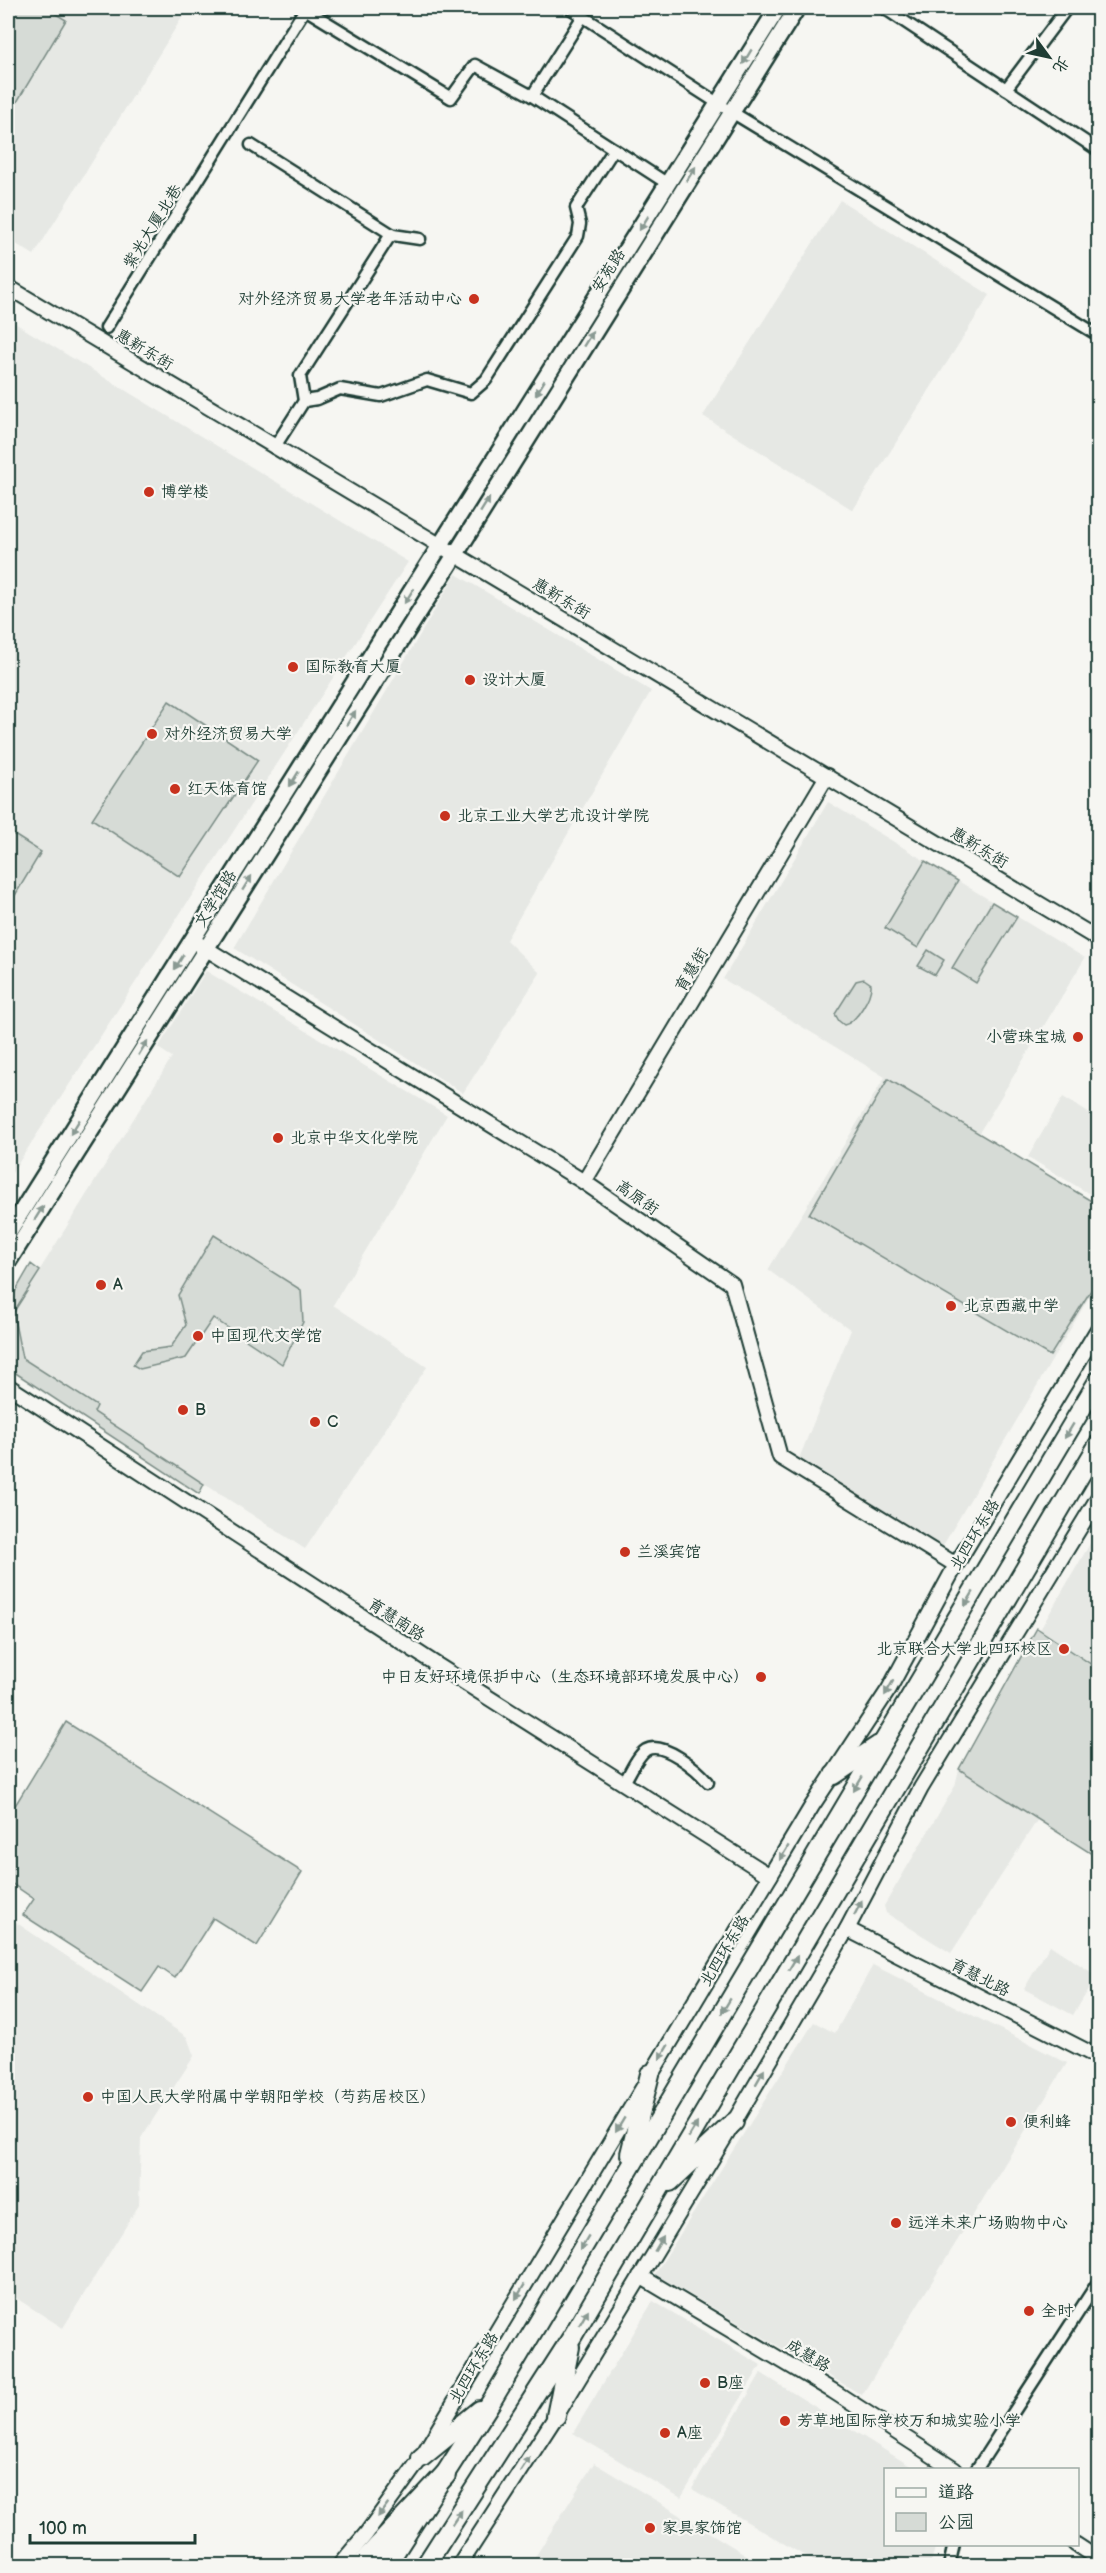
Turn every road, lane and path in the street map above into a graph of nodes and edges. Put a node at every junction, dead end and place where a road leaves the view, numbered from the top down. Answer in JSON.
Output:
{"nodes":[{"id":1,"x":570,"y":8,"type":"edge"},
{"id":2,"x":778,"y":8,"type":"edge"},
{"id":3,"x":797,"y":8,"type":"edge"},
{"id":4,"x":884,"y":8,"type":"edge"},
{"id":5,"x":1067,"y":8,"type":"edge"},
{"id":6,"x":583,"y":16,"type":"junction"},
{"id":7,"x":1006,"y":89,"type":"junction"},
{"id":8,"x":532,"y":96,"type":"junction"},
{"id":9,"x":725,"y":108,"type":"junction"},
{"id":10,"x":251,"y":145,"type":"dead end"},
{"id":11,"x":614,"y":149,"type":"junction"},
{"id":12,"x":1098,"y":150,"type":"edge"},
{"id":13,"x":668,"y":184,"type":"junction"},
{"id":14,"x":393,"y":235,"type":"junction"},
{"id":15,"x":420,"y":239,"type":"dead end"},
{"id":16,"x":8,"y":287,"type":"edge"},
{"id":17,"x":106,"y":328,"type":"dead end"},
{"id":18,"x":1098,"y":335,"type":"edge"},
{"id":19,"x":304,"y":401,"type":"junction"},
{"id":20,"x":274,"y":448,"type":"junction"},
{"id":21,"x":440,"y":546,"type":"junction"},
{"id":22,"x":454,"y":555,"type":"junction"},
{"id":23,"x":827,"y":776,"type":"junction"},
{"id":24,"x":1098,"y":939,"type":"edge"},
{"id":25,"x":192,"y":940,"type":"junction"},
{"id":26,"x":206,"y":948,"type":"junction"},
{"id":27,"x":584,"y":1182,"type":"junction"},
{"id":28,"x":8,"y":1233,"type":"edge"},
{"id":29,"x":8,"y":1262,"type":"edge"},
{"id":30,"x":1098,"y":1329,"type":"edge"},
{"id":31,"x":1098,"y":1381,"type":"edge"},
{"id":32,"x":8,"y":1386,"type":"edge"},
{"id":33,"x":1098,"y":1445,"type":"edge"},
{"id":34,"x":1098,"y":1498,"type":"edge"},
{"id":35,"x":956,"y":1565,"type":"junction"},
{"id":36,"x":883,"y":1743,"type":"junction"},
{"id":37,"x":834,"y":1775,"type":"junction"},
{"id":38,"x":624,"y":1782,"type":"junction"},
{"id":39,"x":708,"y":1782,"type":"dead end"},
{"id":40,"x":770,"y":1876,"type":"junction"},
{"id":41,"x":847,"y":1929,"type":"junction"},
{"id":42,"x":1098,"y":2056,"type":"edge"},
{"id":43,"x":651,"y":2074,"type":"junction"},
{"id":44,"x":734,"y":2122,"type":"junction"},
{"id":45,"x":625,"y":2175,"type":"junction"},
{"id":46,"x":655,"y":2195,"type":"junction"},
{"id":47,"x":640,"y":2276,"type":"junction"},
{"id":48,"x":1098,"y":2282,"type":"edge"},
{"id":49,"x":572,"y":2337,"type":"junction"},
{"id":50,"x":491,"y":2402,"type":"junction"},
{"id":51,"x":556,"y":2416,"type":"junction"},
{"id":52,"x":421,"y":2458,"type":"junction"},
{"id":53,"x":954,"y":2468,"type":"edge"},
{"id":54,"x":976,"y":2468,"type":"edge"},
{"id":55,"x":445,"y":2475,"type":"junction"},
{"id":56,"x":954,"y":2546,"type":"edge"},
{"id":57,"x":1078,"y":2546,"type":"edge"},
{"id":58,"x":1098,"y":2559,"type":"edge"},
{"id":59,"x":339,"y":2565,"type":"edge"},
{"id":60,"x":360,"y":2565,"type":"edge"},
{"id":61,"x":386,"y":2565,"type":"edge"},
{"id":62,"x":425,"y":2565,"type":"edge"},
{"id":63,"x":459,"y":2565,"type":"edge"},
{"id":64,"x":949,"y":2565,"type":"edge"}],
"edges":[{"from":1,"to":6,"type":"street"},
{"from":2,"to":9,"type":"main road","name":"安苑路","one_way":true},
{"from":3,"to":9,"type":"main road","name":"安苑路"},
{"from":4,"to":7,"type":"street"},
{"from":5,"to":7,"type":"street"},
{"from":6,"to":8,"type":"street"},
{"from":6,"to":9,"type":"street"},
{"from":7,"to":12,"type":"street"},
{"from":8,"to":11,"type":"street"},
{"from":8,"to":17,"type":"street","name":"紫光大厦北巷"},
{"from":9,"to":13,"type":"main road","name":"安苑路"},
{"from":9,"to":18,"type":"street"},
{"from":22,"to":9,"type":"main road","name":"安苑路","one_way":true},
{"from":10,"to":14,"type":"street"},
{"from":11,"to":13,"type":"street"},
{"from":11,"to":19,"type":"street"},
{"from":13,"to":21,"type":"main road","name":"安苑路","one_way":true},
{"from":14,"to":15,"type":"street"},
{"from":14,"to":19,"type":"street"},
{"from":16,"to":20,"type":"street","name":"惠新东街"},
{"from":19,"to":20,"type":"street"},
{"from":20,"to":21,"type":"street","name":"惠新东街"},
{"from":21,"to":22,"type":"street","name":"惠新东街"},
{"from":21,"to":25,"type":"main road","name":"文学馆路","one_way":true},
{"from":22,"to":23,"type":"street","name":"惠新东街"},
{"from":26,"to":22,"type":"main road","name":"文学馆路","one_way":true},
{"from":23,"to":24,"type":"street","name":"惠新东街"},
{"from":23,"to":27,"type":"street","name":"育慧街"},
{"from":25,"to":26,"type":"street","name":"高原街"},
{"from":25,"to":28,"type":"main road","name":"文学馆路","one_way":true},
{"from":26,"to":27,"type":"street","name":"高原街"},
{"from":29,"to":26,"type":"main road","name":"文学馆路","one_way":true},
{"from":27,"to":35,"type":"street","name":"高原街"},
{"from":30,"to":35,"type":"street","name":"北四环东路"},
{"from":31,"to":36,"type":"highway","name":"北四环东路","one_way":true},
{"from":32,"to":38,"type":"street","name":"育慧南路"},
{"from":46,"to":33,"type":"highway","one_way":true},
{"from":41,"to":34,"type":"street","one_way":true},
{"from":35,"to":37,"type":"street","name":"北四环东路","one_way":true},
{"from":36,"to":37,"type":"highway"},
{"from":36,"to":45,"type":"highway","name":"北四环东路","one_way":true},
{"from":37,"to":40,"type":"street","name":"北四环东路","one_way":true},
{"from":38,"to":39,"type":"street"},
{"from":38,"to":40,"type":"street","name":"育慧南路"},
{"from":40,"to":43,"type":"street","name":"北四环东路","one_way":true},
{"from":41,"to":42,"type":"street","name":"育慧北路"},
{"from":44,"to":41,"type":"street","one_way":true},
{"from":43,"to":45,"type":"highway"},
{"from":43,"to":52,"type":"street","name":"北四环东路","one_way":true},
{"from":44,"to":46,"type":"highway"},
{"from":47,"to":44,"type":"street","one_way":true},
{"from":45,"to":50,"type":"highway","name":"北四环东路","one_way":true},
{"from":49,"to":46,"type":"highway","one_way":true},
{"from":47,"to":51,"type":"street"},
{"from":47,"to":53,"type":"street","name":"成慧路"},
{"from":48,"to":54,"type":"street"},
{"from":49,"to":51,"type":"highway"},
{"from":62,"to":49,"type":"highway","one_way":true},
{"from":50,"to":52,"type":"highway"},
{"from":50,"to":55,"type":"highway","name":"北四环东路"},
{"from":63,"to":51,"type":"street","one_way":true},
{"from":52,"to":59,"type":"street","name":"北四环东路","one_way":true},
{"from":55,"to":60,"type":"highway"},
{"from":55,"to":61,"type":"highway","name":"北四环东路"},
{"from":56,"to":64,"type":"street"},
{"from":57,"to":58,"type":"street"}]}
